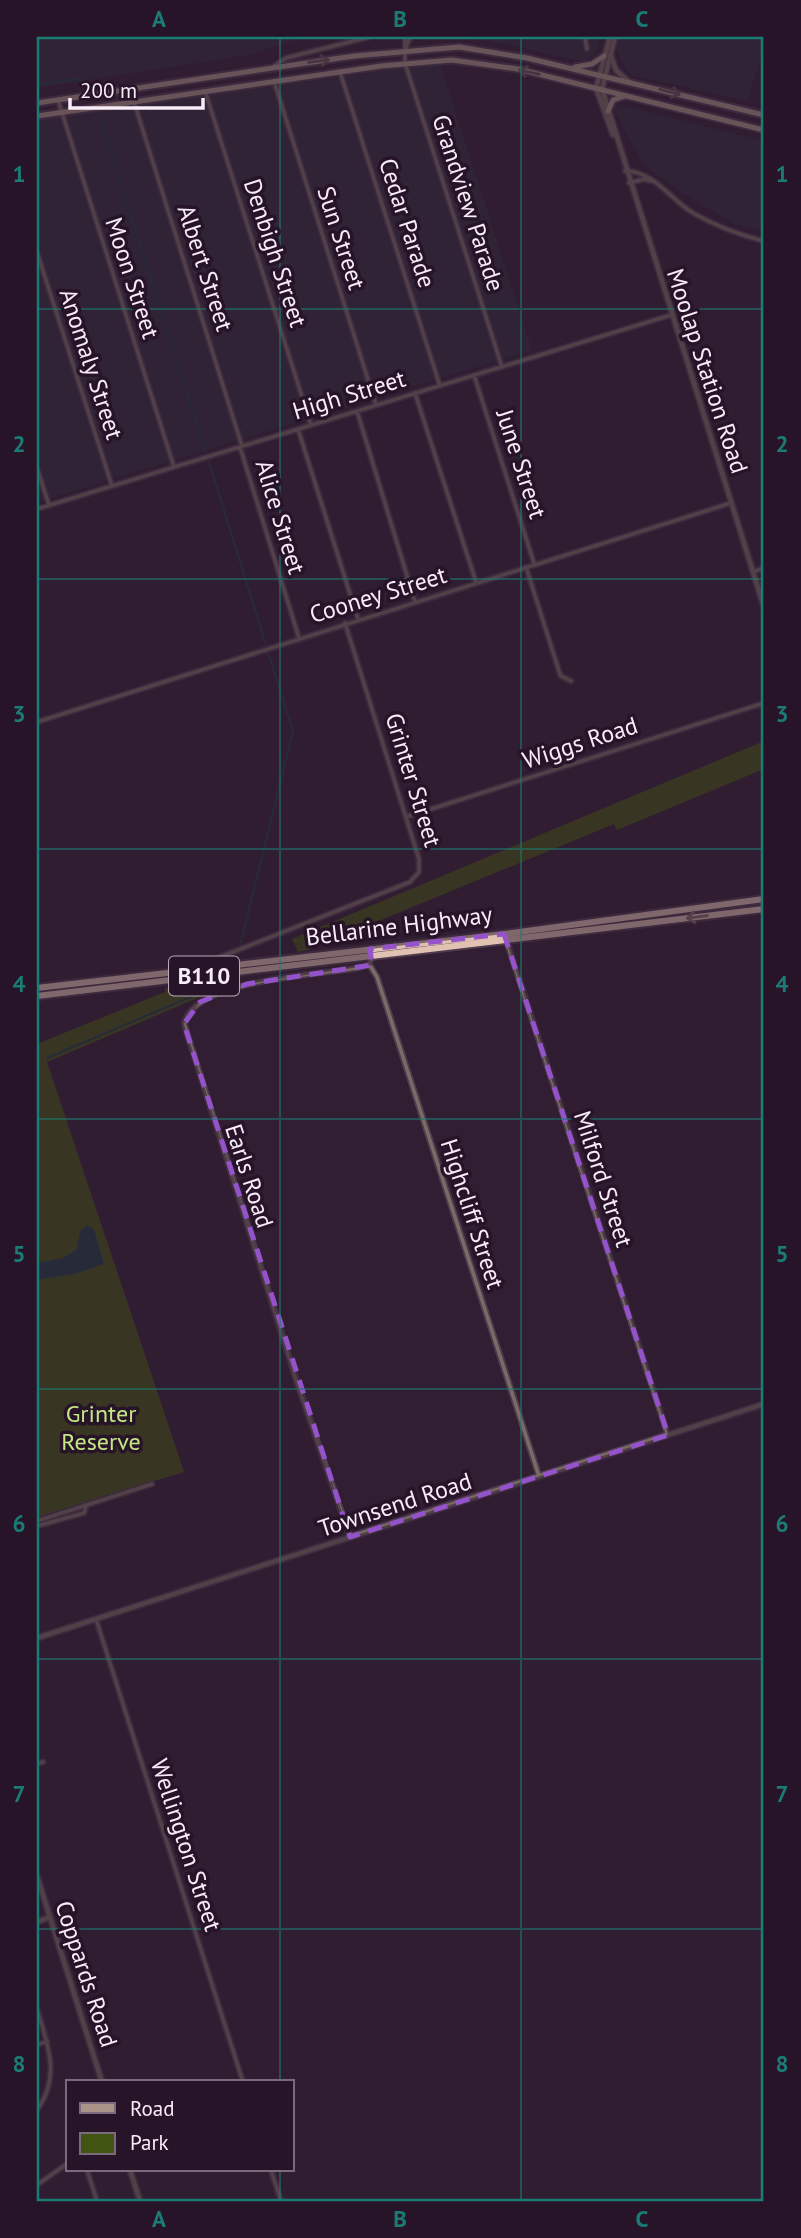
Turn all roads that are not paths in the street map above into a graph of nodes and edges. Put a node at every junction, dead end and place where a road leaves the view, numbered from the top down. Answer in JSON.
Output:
{"nodes":[{"id":1,"x":369,"y":37,"type":"edge"},
{"id":2,"x":407,"y":37,"type":"edge"},
{"id":3,"x":584,"y":37,"type":"edge"},
{"id":4,"x":612,"y":37,"type":"edge"},
{"id":5,"x":406,"y":49,"type":"junction"},
{"id":6,"x":587,"y":49,"type":"dead end"},
{"id":7,"x":610,"y":52,"type":"junction"},
{"id":8,"x":604,"y":55,"type":"junction"},
{"id":9,"x":405,"y":63,"type":"junction"},
{"id":10,"x":568,"y":67,"type":"junction"},
{"id":11,"x":271,"y":68,"type":"junction"},
{"id":12,"x":340,"y":72,"type":"junction"},
{"id":13,"x":600,"y":75,"type":"junction"},
{"id":14,"x":274,"y":81,"type":"junction"},
{"id":15,"x":630,"y":82,"type":"junction"},
{"id":16,"x":599,"y":89,"type":"junction"},
{"id":17,"x":205,"y":91,"type":"junction"},
{"id":18,"x":628,"y":96,"type":"junction"},
{"id":19,"x":58,"y":100,"type":"junction"},
{"id":20,"x":134,"y":102,"type":"junction"},
{"id":21,"x":37,"y":103,"type":"edge"},
{"id":22,"x":608,"y":111,"type":"junction"},
{"id":23,"x":61,"y":113,"type":"junction"},
{"id":24,"x":764,"y":115,"type":"edge"},
{"id":25,"x":37,"y":116,"type":"edge"},
{"id":26,"x":764,"y":130,"type":"edge"},
{"id":27,"x":617,"y":146,"type":"junction"},
{"id":28,"x":625,"y":171,"type":"junction"},
{"id":29,"x":654,"y":182,"type":"junction"},
{"id":30,"x":629,"y":183,"type":"junction"},
{"id":31,"x":764,"y":242,"type":"edge"},
{"id":32,"x":37,"y":252,"type":"edge"},
{"id":33,"x":671,"y":315,"type":"junction"},
{"id":34,"x":502,"y":367,"type":"junction"},
{"id":35,"x":474,"y":375,"type":"junction"},
{"id":36,"x":440,"y":386,"type":"junction"},
{"id":37,"x":415,"y":393,"type":"junction"},
{"id":38,"x":376,"y":405,"type":"junction"},
{"id":39,"x":357,"y":411,"type":"junction"},
{"id":40,"x":311,"y":425,"type":"junction"},
{"id":41,"x":298,"y":429,"type":"junction"},
{"id":42,"x":241,"y":446,"type":"junction"},
{"id":43,"x":174,"y":467,"type":"junction"},
{"id":44,"x":37,"y":468,"type":"edge"},
{"id":45,"x":111,"y":486,"type":"junction"},
{"id":46,"x":731,"y":503,"type":"junction"},
{"id":47,"x":49,"y":505,"type":"junction"},
{"id":48,"x":37,"y":509,"type":"edge"},
{"id":49,"x":534,"y":564,"type":"junction"},
{"id":50,"x":526,"y":567,"type":"junction"},
{"id":51,"x":764,"y":568,"type":"edge"},
{"id":52,"x":753,"y":572,"type":"junction"},
{"id":53,"x":475,"y":582,"type":"junction"},
{"id":54,"x":415,"y":601,"type":"junction"},
{"id":55,"x":764,"y":607,"type":"edge"},
{"id":56,"x":358,"y":619,"type":"junction"},
{"id":57,"x":345,"y":623,"type":"junction"},
{"id":58,"x":299,"y":638,"type":"junction"},
{"id":59,"x":570,"y":681,"type":"dead end"},
{"id":60,"x":764,"y":703,"type":"edge"},
{"id":61,"x":37,"y":722,"type":"edge"},
{"id":62,"x":406,"y":817,"type":"junction"},
{"id":63,"x":764,"y":899,"type":"edge"},
{"id":64,"x":764,"y":909,"type":"edge"},
{"id":65,"x":505,"y":937,"type":"junction"},
{"id":66,"x":233,"y":952,"type":"junction"},
{"id":67,"x":370,"y":956,"type":"junction"},
{"id":68,"x":221,"y":966,"type":"junction"},
{"id":69,"x":186,"y":970,"type":"junction"},
{"id":70,"x":208,"y":975,"type":"junction"},
{"id":71,"x":37,"y":991,"type":"edge"},
{"id":72,"x":764,"y":1404,"type":"edge"},
{"id":73,"x":668,"y":1435,"type":"junction"},
{"id":74,"x":539,"y":1477,"type":"junction"},
{"id":75,"x":152,"y":1484,"type":"dead end"},
{"id":76,"x":37,"y":1524,"type":"edge"},
{"id":77,"x":349,"y":1537,"type":"junction"},
{"id":78,"x":96,"y":1619,"type":"junction"},
{"id":79,"x":37,"y":1638,"type":"edge"},
{"id":80,"x":43,"y":1762,"type":"dead end"},
{"id":81,"x":37,"y":1764,"type":"edge"},
{"id":82,"x":37,"y":1876,"type":"edge"},
{"id":83,"x":50,"y":1917,"type":"junction"},
{"id":84,"x":37,"y":1922,"type":"edge"},
{"id":85,"x":37,"y":2009,"type":"edge"},
{"id":86,"x":47,"y":2041,"type":"junction"},
{"id":87,"x":37,"y":2045,"type":"edge"},
{"id":88,"x":101,"y":2080,"type":"edge"},
{"id":89,"x":242,"y":2080,"type":"edge"},
{"id":90,"x":37,"y":2110,"type":"edge"},
{"id":91,"x":66,"y":2164,"type":"edge"},
{"id":92,"x":88,"y":2172,"type":"edge"},
{"id":93,"x":131,"y":2172,"type":"edge"},
{"id":94,"x":272,"y":2172,"type":"edge"},
{"id":95,"x":37,"y":2185,"type":"edge"},
{"id":96,"x":97,"y":2201,"type":"edge"},
{"id":97,"x":140,"y":2201,"type":"edge"},
{"id":98,"x":281,"y":2201,"type":"edge"}],
"edges":[{"from":1,"to":11,"type":"street"},
{"from":2,"to":5,"type":"street","name":"Grandview Parade"},
{"from":3,"to":6,"type":"street"},
{"from":4,"to":7,"type":"street"},
{"from":4,"to":8,"type":"street"},
{"from":5,"to":9,"type":"street","name":"Grandview Parade"},
{"from":5,"to":10,"type":"main road"},
{"from":11,"to":5,"type":"main road","one_way":true},
{"from":7,"to":13,"type":"street"},
{"from":7,"to":15,"type":"street"},
{"from":8,"to":10,"type":"main road"},
{"from":8,"to":13,"type":"street"},
{"from":9,"to":12,"type":"main road"},
{"from":16,"to":9,"type":"main road","one_way":true},
{"from":9,"to":34,"type":"street","name":"Grandview Parade"},
{"from":10,"to":13,"type":"main road"},
{"from":11,"to":19,"type":"main road"},
{"from":12,"to":14,"type":"main road"},
{"from":12,"to":36,"type":"street","name":"Cedar Parade"},
{"from":13,"to":15,"type":"main road"},
{"from":13,"to":16,"type":"street"},
{"from":14,"to":17,"type":"main road"},
{"from":14,"to":38,"type":"street","name":"Sun Street"},
{"from":15,"to":24,"type":"main road","one_way":true},
{"from":16,"to":18,"type":"main road"},
{"from":16,"to":22,"type":"street","name":"Moolap Station Road"},
{"from":16,"to":27,"type":"street","name":"Moolap Station Road"},
{"from":17,"to":20,"type":"main road"},
{"from":17,"to":40,"type":"street","name":"Denbigh Street"},
{"from":18,"to":22,"type":"main road"},
{"from":18,"to":26,"type":"main road"},
{"from":19,"to":21,"type":"main road"},
{"from":19,"to":23,"type":"street","name":"Moon Street"},
{"from":20,"to":23,"type":"main road"},
{"from":20,"to":42,"type":"street","name":"Albert Street"},
{"from":22,"to":27,"type":"street","name":"Moolap Station Road"},
{"from":23,"to":25,"type":"main road"},
{"from":23,"to":43,"type":"street","name":"Moon Street"},
{"from":27,"to":28,"type":"street","name":"Moolap Station Road"},
{"from":28,"to":29,"type":"street"},
{"from":28,"to":30,"type":"street","name":"Moolap Station Road"},
{"from":29,"to":30,"type":"street"},
{"from":29,"to":31,"type":"street"},
{"from":30,"to":33,"type":"street","name":"Moolap Station Road"},
{"from":32,"to":45,"type":"street","name":"Anomaly Street"},
{"from":33,"to":34,"type":"street","name":"High Street"},
{"from":33,"to":46,"type":"street","name":"Moolap Station Road"},
{"from":34,"to":35,"type":"street","name":"High Street"},
{"from":35,"to":36,"type":"street","name":"High Street"},
{"from":35,"to":49,"type":"street","name":"June Street"},
{"from":36,"to":37,"type":"street","name":"High Street"},
{"from":37,"to":38,"type":"street","name":"High Street"},
{"from":37,"to":53,"type":"street"},
{"from":38,"to":39,"type":"street","name":"High Street"},
{"from":39,"to":40,"type":"street","name":"High Street"},
{"from":39,"to":54,"type":"street"},
{"from":40,"to":41,"type":"street","name":"High Street"},
{"from":41,"to":42,"type":"street","name":"High Street"},
{"from":41,"to":56,"type":"street"},
{"from":42,"to":43,"type":"street","name":"High Street"},
{"from":42,"to":58,"type":"street","name":"Alice Street"},
{"from":43,"to":45,"type":"street","name":"High Street"},
{"from":44,"to":47,"type":"street"},
{"from":45,"to":47,"type":"street","name":"High Street"},
{"from":46,"to":49,"type":"street","name":"Cooney Street"},
{"from":46,"to":52,"type":"street","name":"Moolap Station Road"},
{"from":47,"to":48,"type":"street","name":"High Street"},
{"from":49,"to":50,"type":"street","name":"Cooney Street"},
{"from":50,"to":53,"type":"street","name":"Cooney Street"},
{"from":50,"to":59,"type":"street"},
{"from":51,"to":52,"type":"street"},
{"from":52,"to":55,"type":"street","name":"Moolap Station Road"},
{"from":53,"to":54,"type":"street","name":"Cooney Street"},
{"from":54,"to":56,"type":"street","name":"Cooney Street"},
{"from":56,"to":57,"type":"street","name":"Cooney Street"},
{"from":57,"to":58,"type":"street","name":"Cooney Street"},
{"from":57,"to":62,"type":"street","name":"Grinter Street"},
{"from":58,"to":61,"type":"street","name":"Cooney Street"},
{"from":60,"to":62,"type":"street","name":"Wiggs Road"},
{"from":62,"to":66,"type":"street","name":"Grinter Street"},
{"from":63,"to":65,"type":"highway","name":"Bellarine Highway","number":"B110"},
{"from":64,"to":65,"type":"highway","name":"Bellarine Highway","number":"B110","one_way":true},
{"from":65,"to":67,"type":"highway","name":"Bellarine Highway","number":"B110"},
{"from":65,"to":73,"type":"street","name":"Milford Street"},
{"from":66,"to":68,"type":"street","name":"Grinter Street"},
{"from":66,"to":69,"type":"street","name":"Grinter Street"},
{"from":67,"to":68,"type":"highway","name":"Bellarine Highway","number":"B110"},
{"from":67,"to":70,"type":"highway","name":"Bellarine Highway","number":"B110"},
{"from":67,"to":74,"type":"street","name":"Highcliff Street"},
{"from":67,"to":77,"type":"street","name":"Earls Road"},
{"from":68,"to":69,"type":"highway","name":"Bellarine Highway","number":"B110"},
{"from":68,"to":70,"type":"highway"},
{"from":69,"to":71,"type":"highway","name":"Bellarine Highway","number":"B110"},
{"from":70,"to":71,"type":"highway","name":"Bellarine Highway","number":"B110"},
{"from":72,"to":73,"type":"street","name":"Townsend Road"},
{"from":73,"to":74,"type":"street","name":"Townsend Road"},
{"from":74,"to":77,"type":"street","name":"Townsend Road"},
{"from":75,"to":76,"type":"street"},
{"from":77,"to":78,"type":"street","name":"Townsend Road"},
{"from":78,"to":79,"type":"street","name":"Townsend Road"},
{"from":78,"to":89,"type":"street","name":"Wellington Street"},
{"from":80,"to":81,"type":"street"},
{"from":82,"to":83,"type":"street","name":"Coppards Road"},
{"from":83,"to":84,"type":"street"},
{"from":83,"to":88,"type":"street","name":"Coppards Road"},
{"from":85,"to":86,"type":"street"},
{"from":86,"to":87,"type":"street"},
{"from":86,"to":90,"type":"street"},
{"from":91,"to":95,"type":"street"},
{"from":92,"to":96,"type":"street"},
{"from":93,"to":97,"type":"street"},
{"from":94,"to":98,"type":"street"}]}
